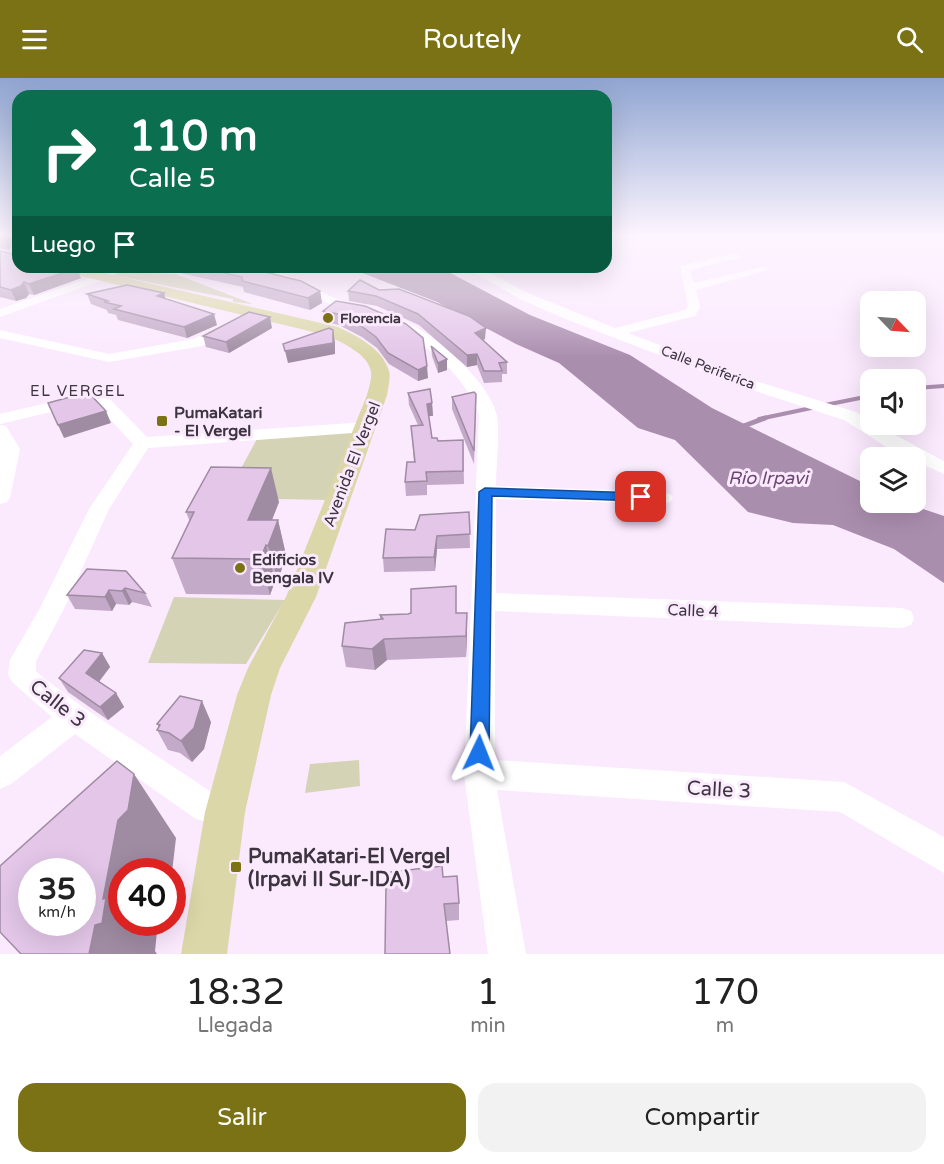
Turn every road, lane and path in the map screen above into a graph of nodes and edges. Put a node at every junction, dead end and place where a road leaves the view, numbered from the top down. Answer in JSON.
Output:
{"nodes":[{"id":1,"x":105,"y":277,"type":"joint"},
{"id":2,"x":280,"y":277,"type":"edge"},
{"id":3,"x":488,"y":277,"type":"edge"},
{"id":4,"x":686,"y":277,"type":"edge"},
{"id":5,"x":735,"y":277,"type":"edge"},
{"id":6,"x":689,"y":288,"type":"junction"},
{"id":7,"x":0,"y":304,"type":"edge"},
{"id":8,"x":18,"y":307,"type":"junction"},
{"id":9,"x":258,"y":312,"type":"junction"},
{"id":10,"x":0,"y":313,"type":"edge"},
{"id":11,"x":616,"y":332,"type":"junction"},
{"id":12,"x":0,"y":334,"type":"edge"},
{"id":13,"x":0,"y":419,"type":"edge"},
{"id":14,"x":366,"y":427,"type":"junction"},
{"id":15,"x":0,"y":430,"type":"edge"},
{"id":16,"x":142,"y":442,"type":"junction"},
{"id":17,"x":944,"y":468,"type":"edge"},
{"id":18,"x":485,"y":492,"type":"junction"},
{"id":19,"x":0,"y":498,"type":"edge"},
{"id":20,"x":663,"y":498,"type":"dead end"},
{"id":21,"x":483,"y":602,"type":"junction"},
{"id":22,"x":902,"y":618,"type":"dead end"},
{"id":23,"x":74,"y":717,"type":"junction"},
{"id":24,"x":0,"y":774,"type":"edge"},
{"id":25,"x":479,"y":774,"type":"junction"},
{"id":26,"x":225,"y":812,"type":"junction"},
{"id":27,"x":944,"y":856,"type":"edge"},
{"id":28,"x":204,"y":954,"type":"edge"},
{"id":29,"x":507,"y":954,"type":"edge"}],
"edges":[{"from":1,"to":8,"type":"street"},
{"from":1,"to":9,"type":"main road","name":"Avenida El Vergel"},
{"from":2,"to":18,"type":"street"},
{"from":3,"to":11,"type":"street","name":"Calle Periferica"},
{"from":4,"to":6,"type":"street"},
{"from":5,"to":6,"type":"street"},
{"from":6,"to":11,"type":"street"},
{"from":7,"to":8,"type":"street"},
{"from":8,"to":10,"type":"street"},
{"from":9,"to":12,"type":"street"},
{"from":9,"to":14,"type":"main road","name":"Avenida El Vergel"},
{"from":11,"to":17,"type":"street","name":"Calle Periferica"},
{"from":13,"to":16,"type":"street"},
{"from":14,"to":16,"type":"street"},
{"from":14,"to":26,"type":"main road","name":"Avenida El Vergel"},
{"from":15,"to":19,"type":"street"},
{"from":16,"to":23,"type":"street","name":"Calle 3"},
{"from":18,"to":20,"type":"street"},
{"from":18,"to":21,"type":"street"},
{"from":21,"to":22,"type":"street","name":"Calle 4"},
{"from":21,"to":25,"type":"street"},
{"from":23,"to":24,"type":"street"},
{"from":23,"to":26,"type":"street","name":"Calle 3"},
{"from":25,"to":27,"type":"street","name":"Calle 3"},
{"from":25,"to":29,"type":"street"},
{"from":26,"to":28,"type":"main road","name":"Avenida El Vergel"}]}
